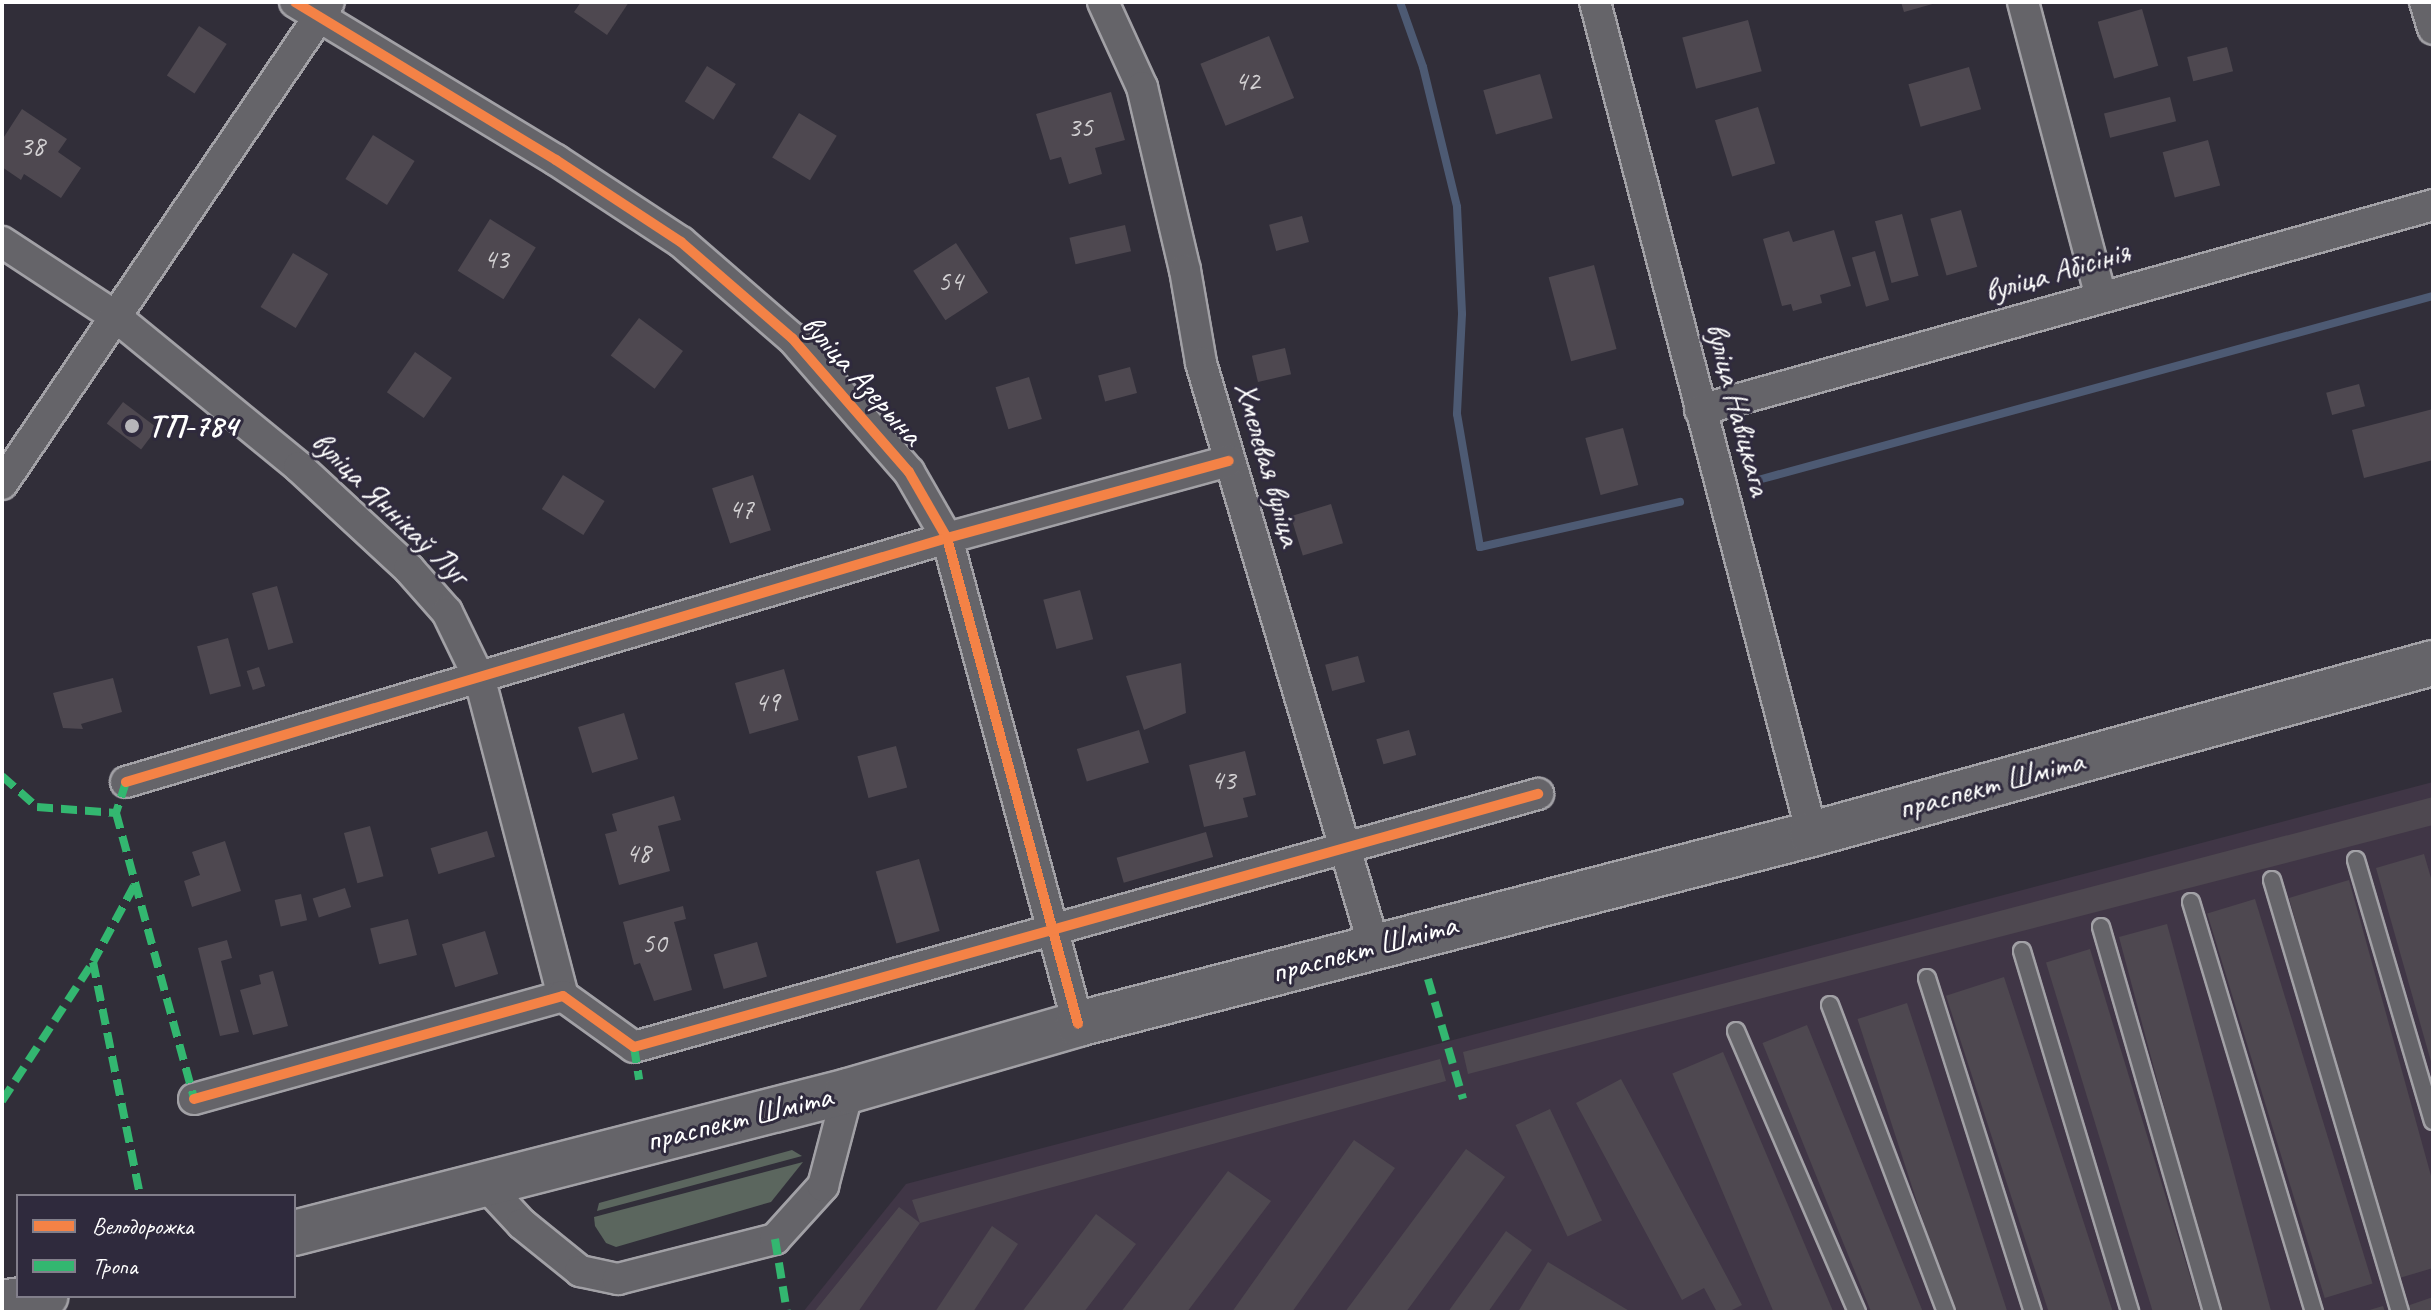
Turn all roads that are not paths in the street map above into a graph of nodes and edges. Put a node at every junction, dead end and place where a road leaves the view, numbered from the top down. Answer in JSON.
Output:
{"nodes":[{"id":1,"x":1103,"y":2,"type":"edge"},
{"id":2,"x":1595,"y":2,"type":"edge"},
{"id":3,"x":2023,"y":2,"type":"edge"},
{"id":4,"x":2425,"y":2,"type":"edge"},
{"id":5,"x":314,"y":7,"type":"edge"},
{"id":6,"x":2433,"y":29,"type":"edge"},
{"id":7,"x":2433,"y":205,"type":"edge"},
{"id":8,"x":2,"y":242,"type":"edge"},
{"id":9,"x":2101,"y":297,"type":"junction"},
{"id":10,"x":116,"y":317,"type":"junction"},
{"id":11,"x":1700,"y":410,"type":"junction"},
{"id":12,"x":1229,"y":461,"type":"junction"},
{"id":13,"x":2,"y":484,"type":"edge"},
{"id":14,"x":947,"y":538,"type":"junction"},
{"id":15,"x":2433,"y":663,"type":"edge"},
{"id":16,"x":480,"y":680,"type":"junction"},
{"id":17,"x":126,"y":782,"type":"dead end"},
{"id":18,"x":1538,"y":794,"type":"dead end"},
{"id":19,"x":1812,"y":834,"type":"junction"},
{"id":20,"x":1343,"y":846,"type":"junction"},
{"id":21,"x":2356,"y":860,"type":"dead end"},
{"id":22,"x":2272,"y":880,"type":"dead end"},
{"id":23,"x":2191,"y":902,"type":"dead end"},
{"id":24,"x":2101,"y":927,"type":"dead end"},
{"id":25,"x":1048,"y":928,"type":"junction"},
{"id":26,"x":1374,"y":946,"type":"junction"},
{"id":27,"x":2022,"y":951,"type":"dead end"},
{"id":28,"x":1927,"y":978,"type":"dead end"},
{"id":29,"x":563,"y":996,"type":"junction"},
{"id":30,"x":1830,"y":1005,"type":"dead end"},
{"id":31,"x":1078,"y":1024,"type":"junction"},
{"id":32,"x":1736,"y":1031,"type":"dead end"},
{"id":33,"x":848,"y":1091,"type":"junction"},
{"id":34,"x":194,"y":1099,"type":"dead end"},
{"id":35,"x":2433,"y":1121,"type":"edge"},
{"id":36,"x":484,"y":1183,"type":"junction"},
{"id":37,"x":296,"y":1232,"type":"edge"},
{"id":38,"x":33,"y":1298,"type":"edge"},
{"id":39,"x":2,"y":1303,"type":"edge"},
{"id":40,"x":1857,"y":1312,"type":"edge"},
{"id":41,"x":1946,"y":1312,"type":"edge"},
{"id":42,"x":2033,"y":1312,"type":"edge"},
{"id":43,"x":2130,"y":1312,"type":"edge"},
{"id":44,"x":2212,"y":1312,"type":"edge"},
{"id":45,"x":2314,"y":1312,"type":"edge"},
{"id":46,"x":2400,"y":1312,"type":"edge"}],
"edges":[{"from":1,"to":12,"type":"street","name":"Хмелевая вуліца"},
{"from":2,"to":11,"type":"street","name":"вуліца Навіцкага"},
{"from":3,"to":9,"type":"street"},
{"from":4,"to":6,"type":"street"},
{"from":5,"to":10,"type":"street"},
{"from":5,"to":14,"type":"street","name":"вуліца Азерына"},
{"from":7,"to":9,"type":"street","name":"вуліца Абісінія"},
{"from":8,"to":10,"type":"street","name":"вуліца Яннікаў Луг"},
{"from":9,"to":11,"type":"street","name":"вуліца Абісінія"},
{"from":10,"to":13,"type":"street"},
{"from":10,"to":16,"type":"street","name":"вуліца Яннікаў Луг"},
{"from":11,"to":19,"type":"street","name":"вуліца Навіцкага"},
{"from":12,"to":14,"type":"street"},
{"from":12,"to":20,"type":"street","name":"Хмелевая вуліца"},
{"from":14,"to":16,"type":"street"},
{"from":14,"to":25,"type":"street","name":"вуліца Азерына"},
{"from":15,"to":19,"type":"main road","name":"праспект Шміта"},
{"from":16,"to":17,"type":"street"},
{"from":16,"to":29,"type":"street","name":"вуліца Яннікаў Луг"},
{"from":18,"to":20,"type":"street"},
{"from":19,"to":26,"type":"main road","name":"праспект Шміта"},
{"from":20,"to":25,"type":"street"},
{"from":20,"to":26,"type":"street","name":"Хмелевая вуліца"},
{"from":21,"to":35,"type":"lane"},
{"from":22,"to":46,"type":"lane"},
{"from":23,"to":45,"type":"lane"},
{"from":24,"to":44,"type":"lane"},
{"from":25,"to":29,"type":"street"},
{"from":25,"to":31,"type":"street","name":"вуліца Азерына"},
{"from":26,"to":31,"type":"main road","name":"праспект Шміта"},
{"from":27,"to":43,"type":"lane"},
{"from":28,"to":42,"type":"lane"},
{"from":29,"to":34,"type":"street"},
{"from":30,"to":41,"type":"lane"},
{"from":31,"to":33,"type":"main road","name":"праспект Шміта"},
{"from":32,"to":40,"type":"lane"},
{"from":33,"to":36,"type":"main road","name":"праспект Шміта"},
{"from":33,"to":36,"type":"street"},
{"from":36,"to":37,"type":"main road","name":"праспект Шміта"},
{"from":38,"to":39,"type":"main road"}]}
